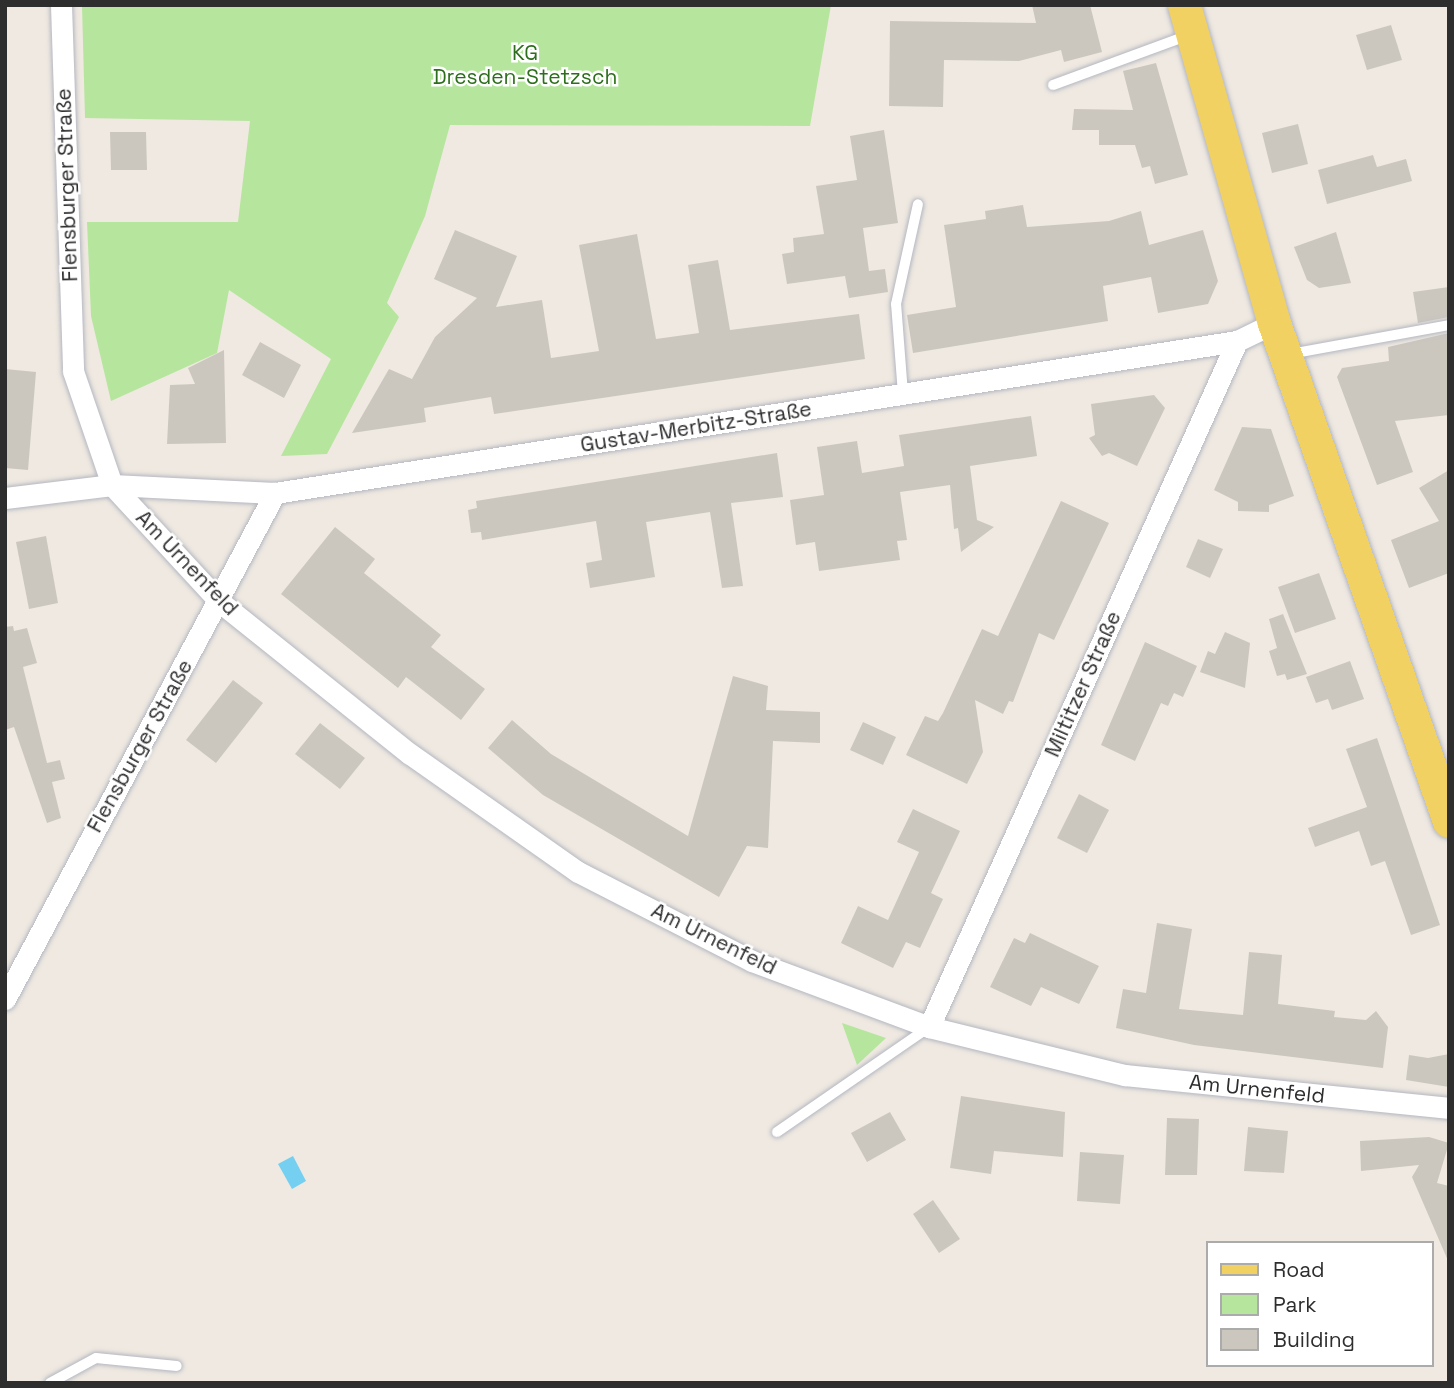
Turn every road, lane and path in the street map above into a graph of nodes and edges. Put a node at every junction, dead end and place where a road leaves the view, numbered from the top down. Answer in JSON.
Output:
{"nodes":[{"id":1,"x":61,"y":5,"type":"edge"},
{"id":2,"x":1187,"y":20,"type":"edge"},
{"id":3,"x":1053,"y":85,"type":"dead end"},
{"id":4,"x":918,"y":204,"type":"dead end"},
{"id":5,"x":1275,"y":323,"type":"junction"},
{"id":6,"x":1449,"y":325,"type":"edge"},
{"id":7,"x":1237,"y":341,"type":"junction"},
{"id":8,"x":1285,"y":355,"type":"junction"},
{"id":9,"x":903,"y":394,"type":"junction"},
{"id":10,"x":112,"y":485,"type":"junction"},
{"id":11,"x":275,"y":493,"type":"junction"},
{"id":12,"x":5,"y":498,"type":"edge"},
{"id":13,"x":220,"y":602,"type":"junction"},
{"id":14,"x":1449,"y":821,"type":"edge"},
{"id":15,"x":5,"y":999,"type":"edge"},
{"id":16,"x":929,"y":1027,"type":"junction"},
{"id":17,"x":1449,"y":1108,"type":"edge"},
{"id":18,"x":777,"y":1132,"type":"dead end"},
{"id":19,"x":177,"y":1366,"type":"dead end"},
{"id":20,"x":50,"y":1383,"type":"edge"}],
"edges":[{"from":1,"to":10,"type":"street","name":"Flensburger Straße"},
{"from":2,"to":3,"type":"lane"},
{"from":2,"to":5,"type":"main road"},
{"from":4,"to":9,"type":"lane"},
{"from":5,"to":7,"type":"street","name":"Gustav-Merbitz-Straße"},
{"from":5,"to":8,"type":"main road"},
{"from":6,"to":8,"type":"lane"},
{"from":7,"to":9,"type":"street","name":"Gustav-Merbitz-Straße"},
{"from":7,"to":16,"type":"street","name":"Miltitzer Straße"},
{"from":8,"to":14,"type":"main road"},
{"from":9,"to":11,"type":"street","name":"Gustav-Merbitz-Straße"},
{"from":10,"to":11,"type":"street","name":"Gustav-Merbitz-Straße"},
{"from":10,"to":12,"type":"street","name":"Gustav-Merbitz-Straße"},
{"from":10,"to":13,"type":"street","name":"Am Urnenfeld"},
{"from":11,"to":13,"type":"street","name":"Flensburger Straße"},
{"from":13,"to":15,"type":"street","name":"Flensburger Straße"},
{"from":13,"to":16,"type":"street","name":"Am Urnenfeld"},
{"from":16,"to":17,"type":"street","name":"Am Urnenfeld"},
{"from":16,"to":18,"type":"lane"},
{"from":19,"to":20,"type":"lane"}]}
